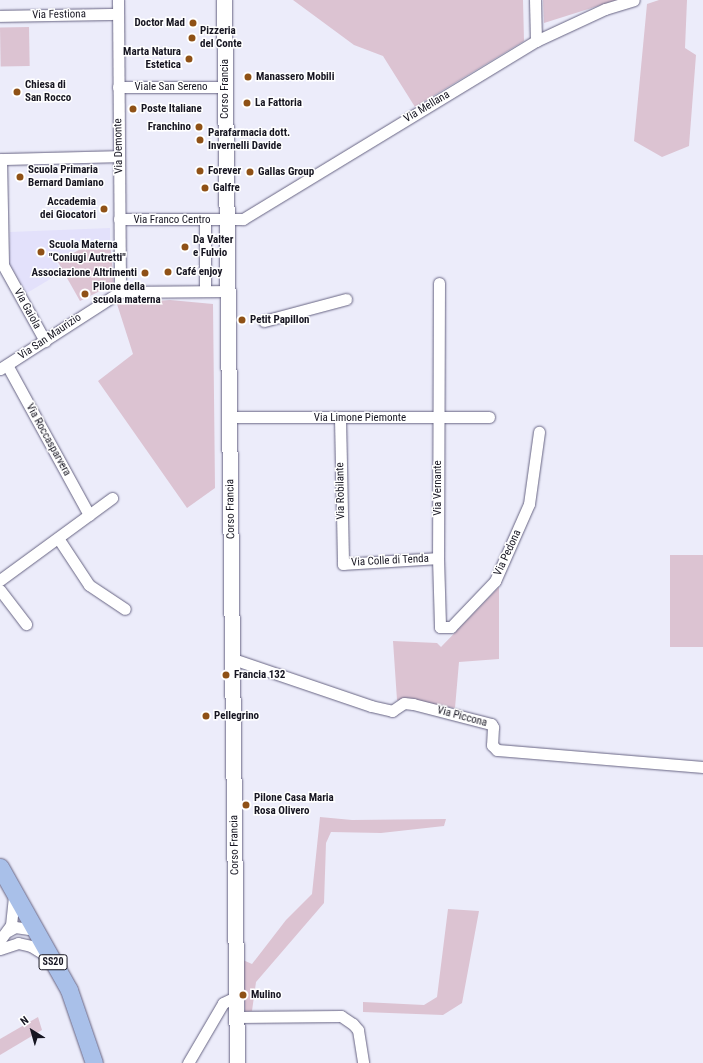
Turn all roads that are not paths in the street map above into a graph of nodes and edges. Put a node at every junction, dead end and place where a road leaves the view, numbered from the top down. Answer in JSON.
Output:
{"nodes":[{"id":1,"x":118,"y":0,"type":"edge"},
{"id":2,"x":224,"y":0,"type":"edge"},
{"id":3,"x":535,"y":0,"type":"edge"},
{"id":4,"x":634,"y":0,"type":"edge"},
{"id":5,"x":118,"y":14,"type":"junction"},
{"id":6,"x":0,"y":16,"type":"edge"},
{"id":7,"x":536,"y":41,"type":"junction"},
{"id":8,"x":118,"y":87,"type":"junction"},
{"id":9,"x":225,"y":87,"type":"junction"},
{"id":10,"x":119,"y":156,"type":"junction"},
{"id":11,"x":1,"y":159,"type":"edge"},
{"id":12,"x":119,"y":219,"type":"junction"},
{"id":13,"x":204,"y":220,"type":"junction"},
{"id":14,"x":226,"y":220,"type":"junction"},
{"id":15,"x":4,"y":278,"type":"edge"},
{"id":16,"x":439,"y":283,"type":"dead end"},
{"id":17,"x":228,"y":290,"type":"junction"},
{"id":18,"x":205,"y":291,"type":"junction"},
{"id":19,"x":120,"y":292,"type":"junction"},
{"id":20,"x":346,"y":299,"type":"dead end"},
{"id":21,"x":264,"y":321,"type":"dead end"},
{"id":22,"x":45,"y":341,"type":"junction"},
{"id":23,"x":3,"y":367,"type":"edge"},
{"id":24,"x":230,"y":417,"type":"junction"},
{"id":25,"x":490,"y":417,"type":"dead end"},
{"id":26,"x":340,"y":418,"type":"junction"},
{"id":27,"x":438,"y":418,"type":"junction"},
{"id":28,"x":539,"y":432,"type":"dead end"},
{"id":29,"x":112,"y":498,"type":"dead end"},
{"id":30,"x":90,"y":515,"type":"junction"},
{"id":31,"x":58,"y":538,"type":"junction"},
{"id":32,"x":438,"y":558,"type":"junction"},
{"id":33,"x":343,"y":564,"type":"joint"},
{"id":34,"x":0,"y":580,"type":"edge"},
{"id":35,"x":0,"y":590,"type":"edge"},
{"id":36,"x":125,"y":609,"type":"dead end"},
{"id":37,"x":26,"y":624,"type":"dead end"},
{"id":38,"x":233,"y":659,"type":"junction"},
{"id":39,"x":703,"y":767,"type":"edge"},
{"id":40,"x":0,"y":867,"type":"edge"},
{"id":41,"x":14,"y":891,"type":"junction"},
{"id":42,"x":31,"y":928,"type":"junction"},
{"id":43,"x":8,"y":931,"type":"junction"},
{"id":44,"x":0,"y":940,"type":"edge"},
{"id":45,"x":18,"y":943,"type":"junction"},
{"id":46,"x":0,"y":949,"type":"edge"},
{"id":47,"x":53,"y":961,"type":"junction"},
{"id":48,"x":236,"y":997,"type":"junction"},
{"id":49,"x":237,"y":1017,"type":"junction"},
{"id":50,"x":94,"y":1063,"type":"edge"},
{"id":51,"x":188,"y":1063,"type":"edge"},
{"id":52,"x":237,"y":1063,"type":"edge"},
{"id":53,"x":363,"y":1063,"type":"edge"}],
"edges":[{"from":1,"to":5,"type":"street","name":"Via Demonte"},
{"from":2,"to":9,"type":"main road","name":"Corso Francia"},
{"from":3,"to":7,"type":"street"},
{"from":4,"to":7,"type":"street","name":"Via Mellana"},
{"from":5,"to":6,"type":"street","name":"Via Festiona"},
{"from":5,"to":8,"type":"street","name":"Via Demonte"},
{"from":7,"to":14,"type":"street","name":"Via Mellana"},
{"from":8,"to":9,"type":"street","name":"Viale San Sereno"},
{"from":8,"to":10,"type":"street","name":"Via Demonte"},
{"from":9,"to":14,"type":"main road","name":"Corso Francia"},
{"from":10,"to":11,"type":"street"},
{"from":10,"to":12,"type":"street","name":"Via Demonte"},
{"from":11,"to":15,"type":"street","name":"Via Gaiola"},
{"from":12,"to":13,"type":"street","name":"Via Franco Centro"},
{"from":12,"to":19,"type":"street","name":"Via Demonte"},
{"from":13,"to":14,"type":"street","name":"Via Franco Centro"},
{"from":13,"to":18,"type":"street"},
{"from":14,"to":17,"type":"main road","name":"Corso Francia"},
{"from":15,"to":22,"type":"street","name":"Via Gaiola"},
{"from":16,"to":27,"type":"street","name":"Via Vernante"},
{"from":17,"to":18,"type":"street"},
{"from":17,"to":24,"type":"main road","name":"Corso Francia"},
{"from":18,"to":19,"type":"street"},
{"from":19,"to":22,"type":"street","name":"Via San Maurizio"},
{"from":20,"to":21,"type":"street"},
{"from":22,"to":23,"type":"street","name":"Via San Maurizio"},
{"from":23,"to":30,"type":"street","name":"Via Roccasparvera"},
{"from":24,"to":26,"type":"street","name":"Via Limone Piemonte"},
{"from":24,"to":38,"type":"main road","name":"Corso Francia"},
{"from":25,"to":27,"type":"street","name":"Via Limone Piemonte"},
{"from":26,"to":27,"type":"street","name":"Via Limone Piemonte"},
{"from":26,"to":33,"type":"street","name":"Via Robilante"},
{"from":27,"to":32,"type":"street","name":"Via Vernante"},
{"from":28,"to":32,"type":"street","name":"Via Pedona"},
{"from":29,"to":30,"type":"street"},
{"from":30,"to":31,"type":"street"},
{"from":31,"to":34,"type":"street"},
{"from":31,"to":36,"type":"street"},
{"from":32,"to":33,"type":"street","name":"Via Colle di Tenda"},
{"from":35,"to":37,"type":"street"},
{"from":38,"to":39,"type":"street","name":"Via Piccona"},
{"from":38,"to":48,"type":"main road","name":"Corso Francia"},
{"from":40,"to":41,"type":"main road","number":"SS20"},
{"from":41,"to":42,"type":"main road","number":"SS20"},
{"from":41,"to":43,"type":"street"},
{"from":42,"to":43,"type":"street"},
{"from":42,"to":45,"type":"street"},
{"from":42,"to":47,"type":"main road","number":"SS20"},
{"from":43,"to":44,"type":"street"},
{"from":45,"to":46,"type":"street"},
{"from":45,"to":47,"type":"street"},
{"from":47,"to":50,"type":"main road","number":"SS20"},
{"from":48,"to":49,"type":"main road","name":"Corso Francia"},
{"from":48,"to":51,"type":"street"},
{"from":49,"to":52,"type":"main road","name":"Corso Francia"},
{"from":49,"to":53,"type":"street"}]}
